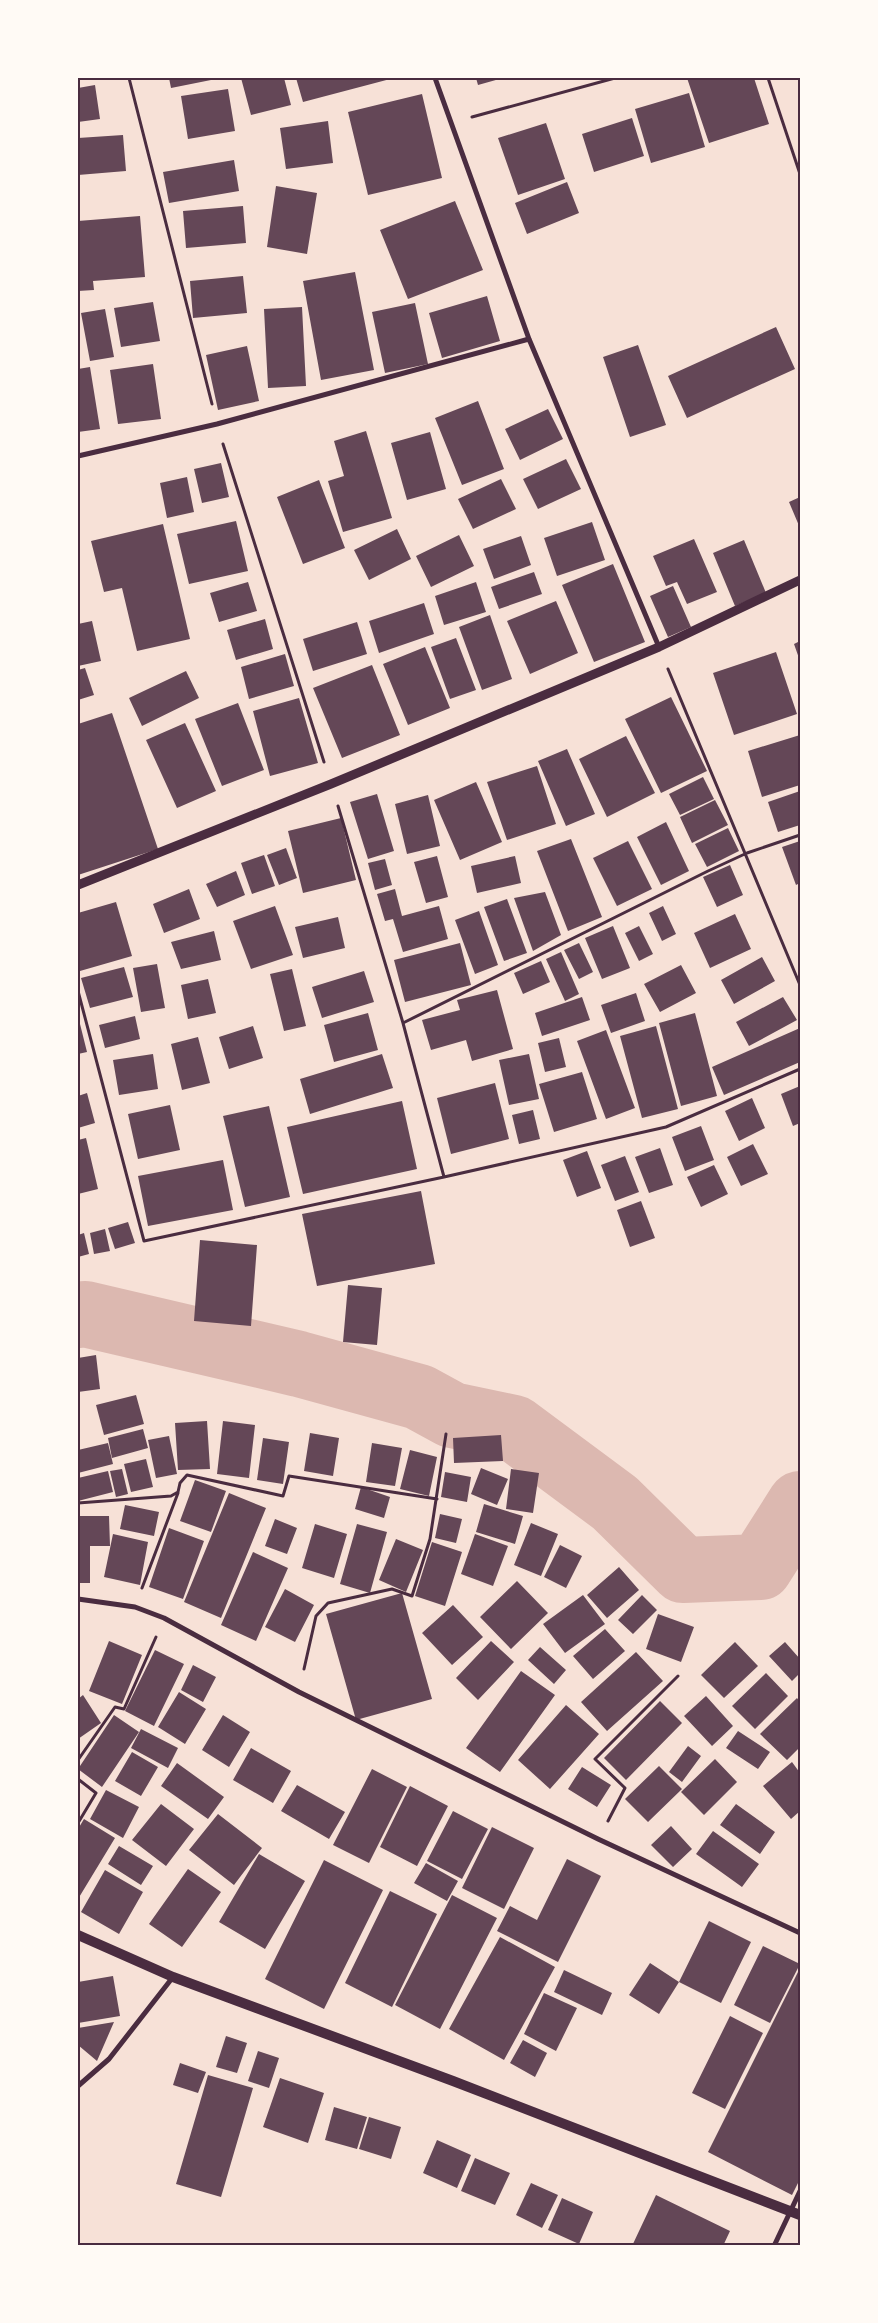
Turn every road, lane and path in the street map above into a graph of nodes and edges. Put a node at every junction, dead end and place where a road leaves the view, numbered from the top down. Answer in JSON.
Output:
{"nodes":[{"id":1,"x":435,"y":78,"type":"edge"},
{"id":2,"x":615,"y":78,"type":"edge"},
{"id":3,"x":768,"y":78,"type":"edge"},
{"id":4,"x":450,"y":124,"type":"junction"},
{"id":5,"x":800,"y":174,"type":"edge"},
{"id":6,"x":529,"y":339,"type":"junction"},
{"id":7,"x":78,"y":456,"type":"edge"},
{"id":8,"x":800,"y":580,"type":"edge"},
{"id":9,"x":659,"y":647,"type":"junction"},
{"id":10,"x":800,"y":834,"type":"edge"},
{"id":11,"x":747,"y":852,"type":"junction"},
{"id":12,"x":78,"y":885,"type":"edge"},
{"id":13,"x":800,"y":985,"type":"edge"},
{"id":14,"x":78,"y":991,"type":"edge"},
{"id":15,"x":403,"y":1023,"type":"dead end"},
{"id":16,"x":444,"y":1177,"type":"dead end"},
{"id":17,"x":446,"y":1434,"type":"dead end"},
{"id":18,"x":178,"y":1492,"type":"junction"},
{"id":19,"x":437,"y":1499,"type":"junction"},
{"id":20,"x":78,"y":1503,"type":"edge"},
{"id":21,"x":78,"y":1599,"type":"edge"},
{"id":22,"x":135,"y":1607,"type":"junction"},
{"id":23,"x":164,"y":1618,"type":"junction"},
{"id":24,"x":678,"y":1676,"type":"dead end"},
{"id":25,"x":299,"y":1692,"type":"junction"},
{"id":26,"x":78,"y":1760,"type":"edge"},
{"id":27,"x":78,"y":1778,"type":"edge"},
{"id":28,"x":78,"y":1823,"type":"edge"},
{"id":29,"x":598,"y":1839,"type":"junction"},
{"id":30,"x":800,"y":1933,"type":"edge"},
{"id":31,"x":78,"y":1935,"type":"edge"},
{"id":32,"x":173,"y":1977,"type":"junction"},
{"id":33,"x":78,"y":2086,"type":"edge"},
{"id":34,"x":800,"y":2191,"type":"edge"},
{"id":35,"x":796,"y":2213,"type":"edge"},
{"id":36,"x":774,"y":2246,"type":"edge"}],
"edges":[{"from":1,"to":4,"type":"street"},
{"from":2,"to":4,"type":"path"},
{"from":3,"to":5,"type":"path"},
{"from":4,"to":6,"type":"street"},
{"from":6,"to":7,"type":"street"},
{"from":6,"to":9,"type":"street"},
{"from":8,"to":9,"type":"street"},
{"from":9,"to":11,"type":"path"},
{"from":9,"to":12,"type":"street"},
{"from":10,"to":11,"type":"path"},
{"from":11,"to":13,"type":"path"},
{"from":11,"to":15,"type":"path"},
{"from":14,"to":16,"type":"path"},
{"from":17,"to":19,"type":"path"},
{"from":18,"to":19,"type":"path"},
{"from":18,"to":20,"type":"path"},
{"from":18,"to":22,"type":"path"},
{"from":19,"to":25,"type":"path"},
{"from":21,"to":22,"type":"street"},
{"from":22,"to":23,"type":"street"},
{"from":23,"to":25,"type":"street"},
{"from":23,"to":26,"type":"path"},
{"from":24,"to":29,"type":"path"},
{"from":25,"to":29,"type":"street"},
{"from":27,"to":28,"type":"path"},
{"from":29,"to":30,"type":"street"},
{"from":31,"to":32,"type":"main road"},
{"from":32,"to":33,"type":"street"},
{"from":32,"to":35,"type":"main road"},
{"from":34,"to":35,"type":"street"},
{"from":35,"to":36,"type":"street"}]}
